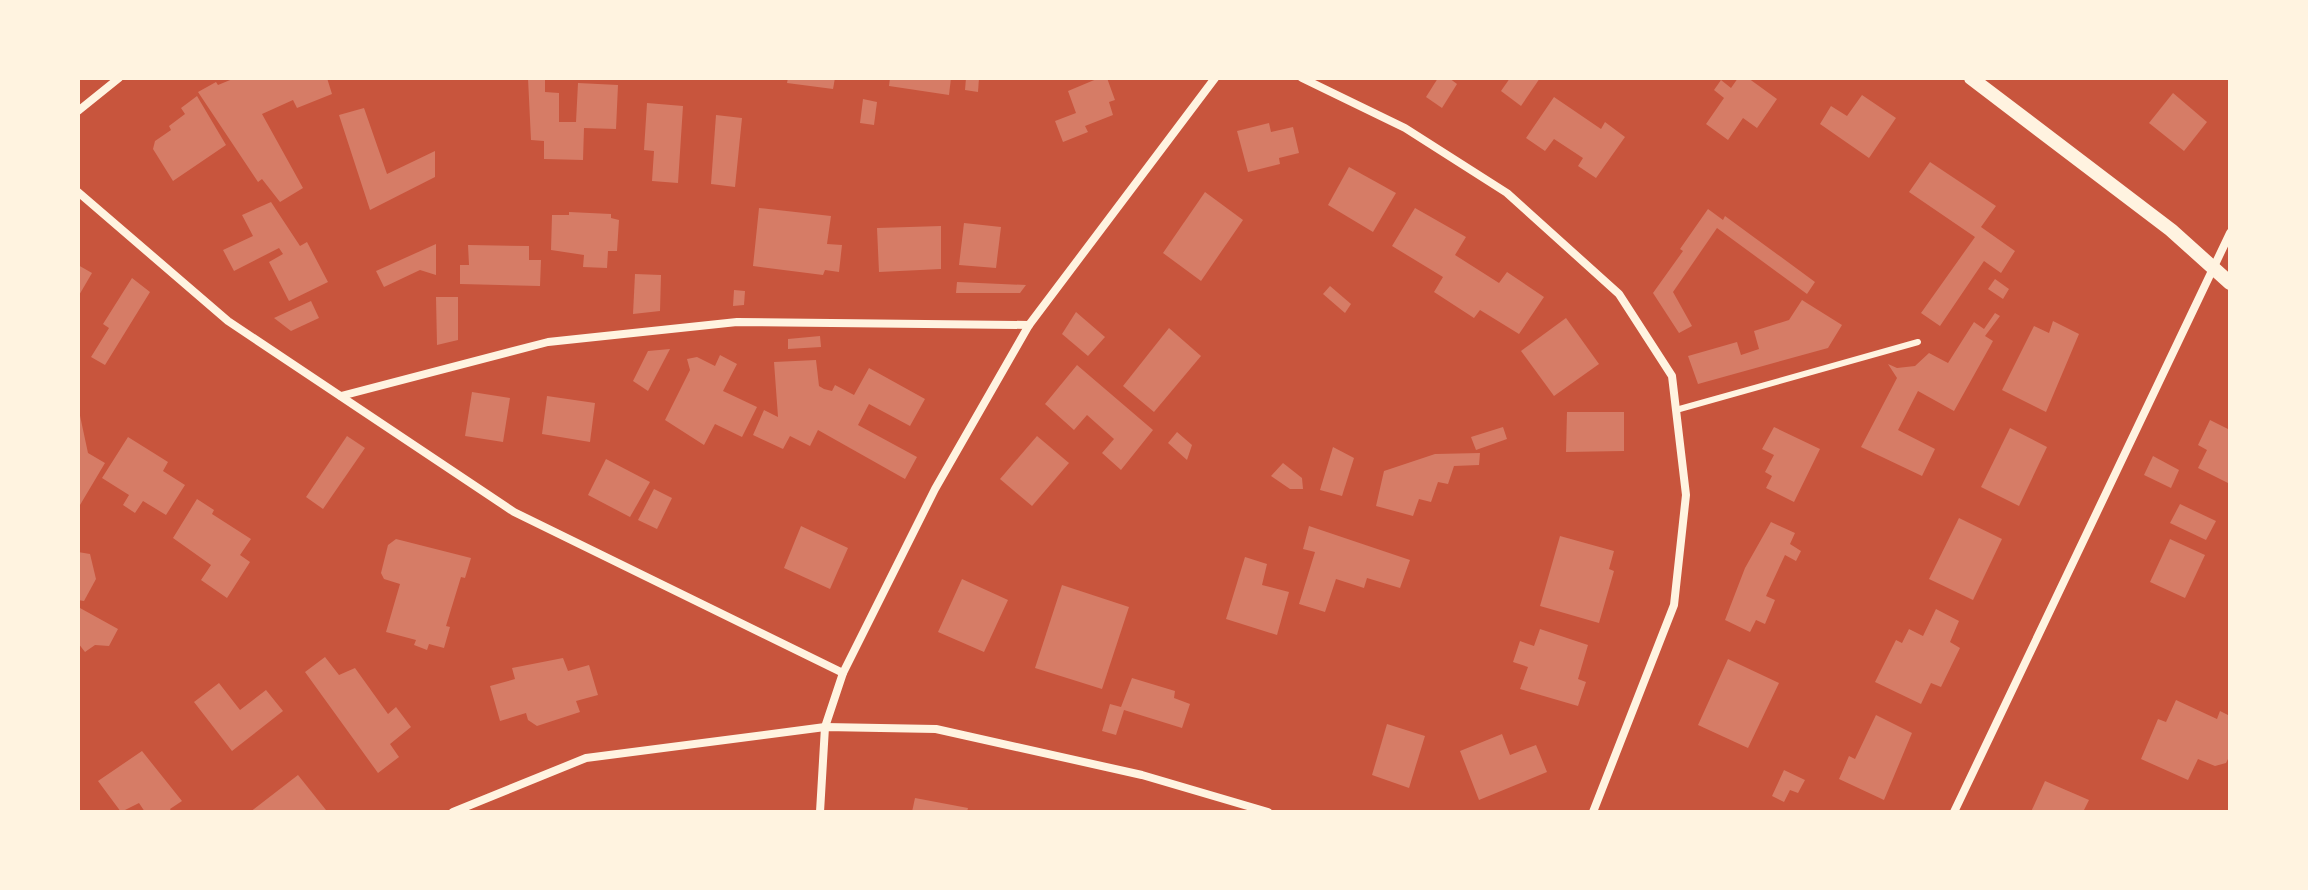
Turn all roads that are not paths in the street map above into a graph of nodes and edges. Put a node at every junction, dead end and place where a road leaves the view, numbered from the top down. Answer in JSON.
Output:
{"nodes":[{"id":1,"x":119,"y":78,"type":"edge"},
{"id":2,"x":1215,"y":78,"type":"edge"},
{"id":3,"x":1302,"y":78,"type":"edge"},
{"id":4,"x":1971,"y":78,"type":"edge"},
{"id":5,"x":78,"y":111,"type":"edge"},
{"id":6,"x":78,"y":192,"type":"edge"},
{"id":7,"x":2230,"y":233,"type":"edge"},
{"id":8,"x":2212,"y":267,"type":"junction"},
{"id":9,"x":2230,"y":283,"type":"edge"},
{"id":10,"x":1029,"y":325,"type":"junction"},
{"id":11,"x":1918,"y":342,"type":"dead end"},
{"id":12,"x":341,"y":396,"type":"junction"},
{"id":13,"x":1676,"y":410,"type":"junction"},
{"id":14,"x":843,"y":673,"type":"junction"},
{"id":15,"x":825,"y":727,"type":"junction"},
{"id":16,"x":453,"y":812,"type":"edge"},
{"id":17,"x":820,"y":812,"type":"edge"},
{"id":18,"x":1268,"y":812,"type":"edge"},
{"id":19,"x":1593,"y":812,"type":"edge"},
{"id":20,"x":1954,"y":812,"type":"edge"}],
"edges":[{"from":1,"to":5,"type":"street"},
{"from":2,"to":10,"type":"street"},
{"from":3,"to":13,"type":"street"},
{"from":4,"to":8,"type":"street"},
{"from":6,"to":12,"type":"street"},
{"from":7,"to":8,"type":"street"},
{"from":8,"to":9,"type":"street"},
{"from":8,"to":20,"type":"street"},
{"from":10,"to":12,"type":"street"},
{"from":10,"to":14,"type":"street"},
{"from":11,"to":13,"type":"lane"},
{"from":12,"to":14,"type":"street"},
{"from":13,"to":19,"type":"street"},
{"from":14,"to":15,"type":"street"},
{"from":15,"to":16,"type":"street"},
{"from":15,"to":17,"type":"street"},
{"from":15,"to":18,"type":"street"}]}
